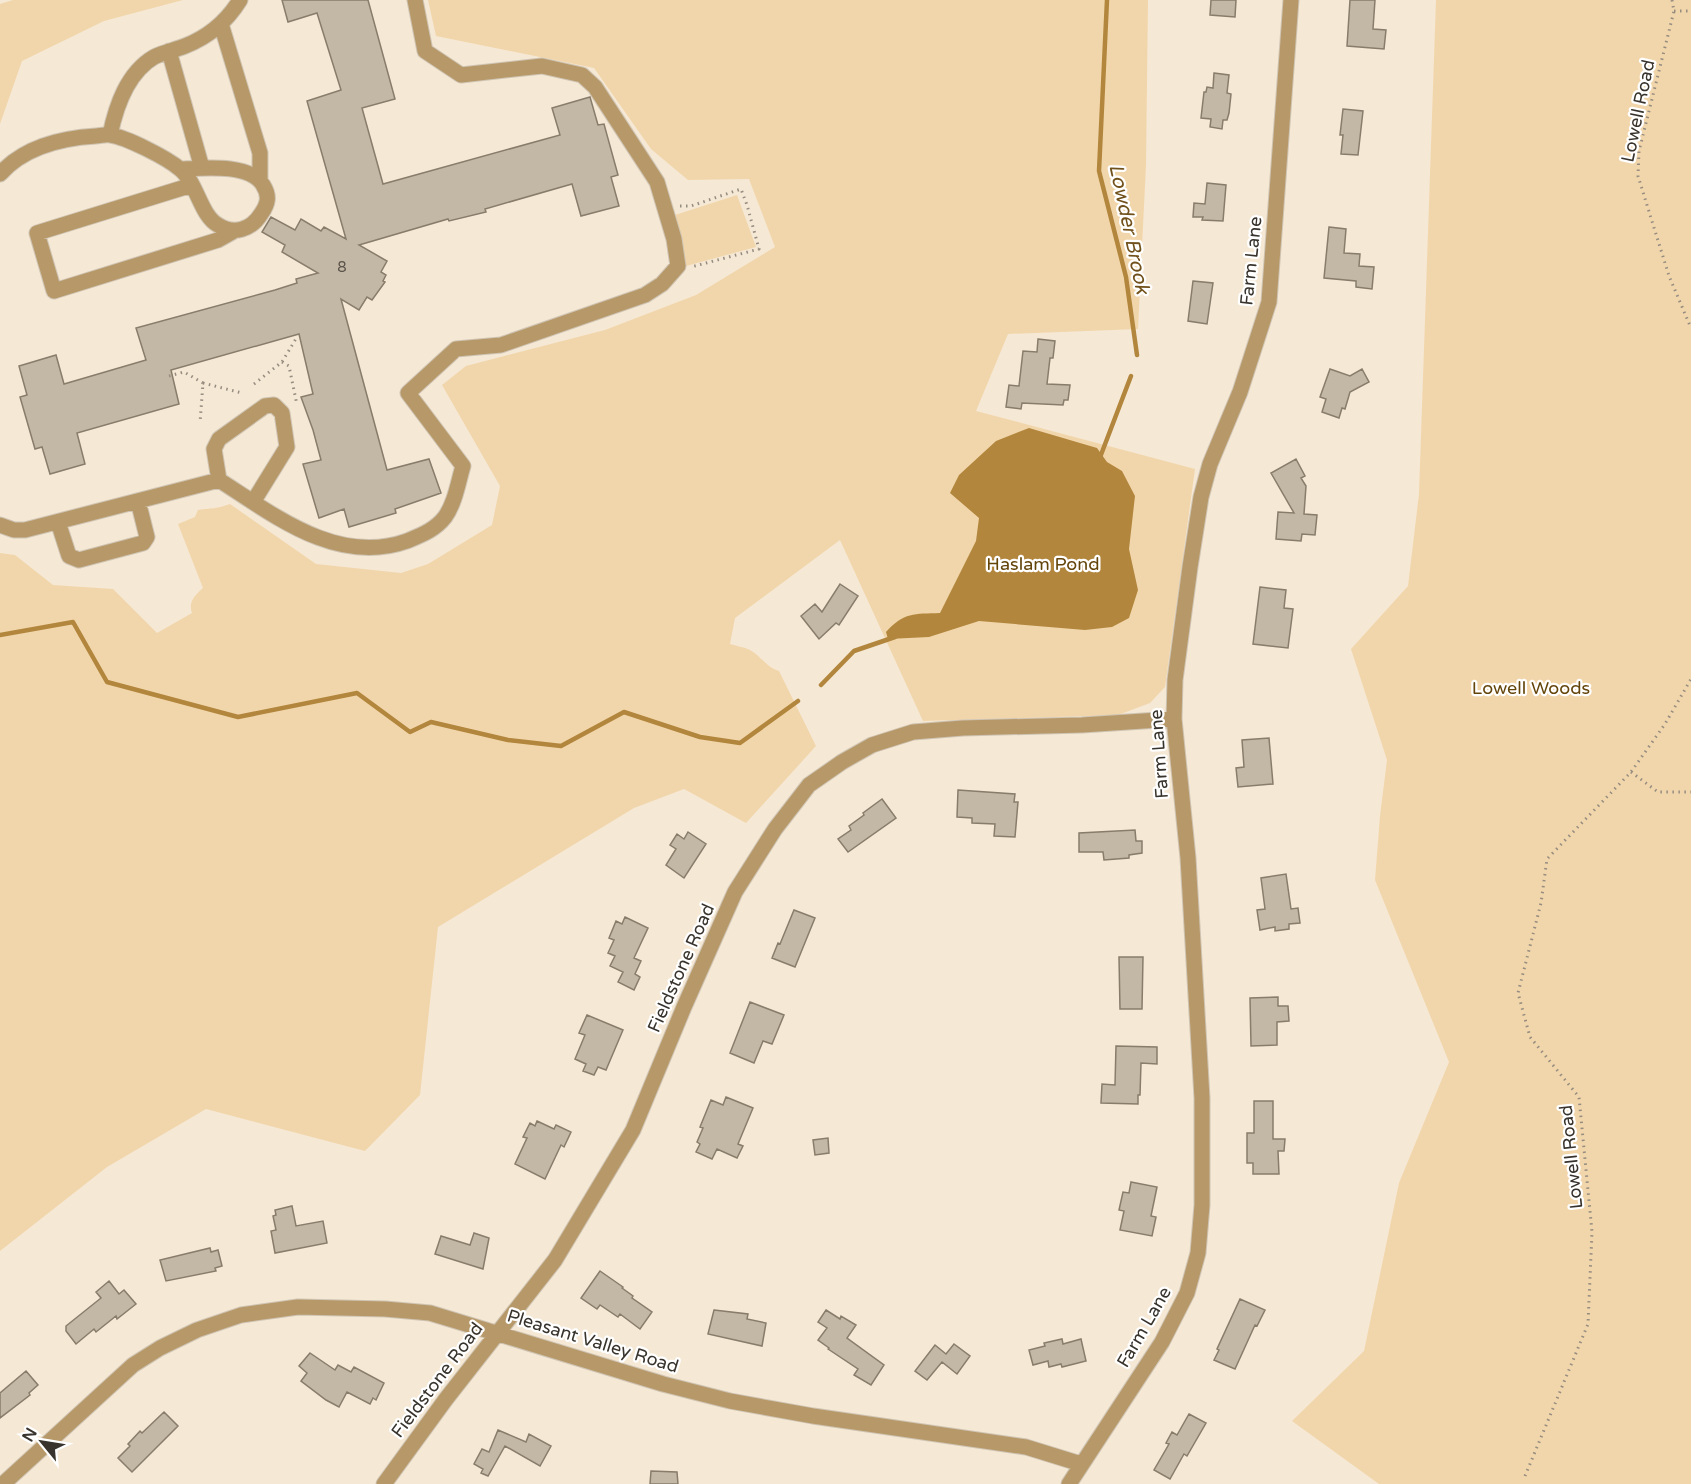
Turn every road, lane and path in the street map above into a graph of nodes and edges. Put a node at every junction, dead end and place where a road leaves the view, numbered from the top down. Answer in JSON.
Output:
{"nodes":[{"id":1,"x":240,"y":0,"type":"edge"},
{"id":2,"x":415,"y":0,"type":"edge"},
{"id":3,"x":1291,"y":0,"type":"edge"},
{"id":4,"x":1672,"y":0,"type":"edge"},
{"id":5,"x":1674,"y":11,"type":"junction"},
{"id":6,"x":1691,"y":11,"type":"edge"},
{"id":7,"x":221,"y":24,"type":"junction"},
{"id":8,"x":169,"y":51,"type":"junction"},
{"id":9,"x":110,"y":135,"type":"junction"},
{"id":10,"x":202,"y":168,"type":"junction"},
{"id":11,"x":181,"y":169,"type":"junction"},
{"id":12,"x":0,"y":174,"type":"edge"},
{"id":13,"x":260,"y":180,"type":"junction"},
{"id":14,"x":192,"y":185,"type":"junction"},
{"id":15,"x":664,"y":207,"type":"junction"},
{"id":16,"x":234,"y":231,"type":"junction"},
{"id":17,"x":678,"y":266,"type":"junction"},
{"id":18,"x":1691,"y":328,"type":"edge"},
{"id":19,"x":297,"y":337,"type":"dead end"},
{"id":20,"x":282,"y":362,"type":"junction"},
{"id":21,"x":169,"y":376,"type":"dead end"},
{"id":22,"x":203,"y":383,"type":"junction"},
{"id":23,"x":254,"y":384,"type":"dead end"},
{"id":24,"x":242,"y":393,"type":"dead end"},
{"id":25,"x":297,"y":405,"type":"dead end"},
{"id":26,"x":200,"y":423,"type":"dead end"},
{"id":27,"x":219,"y":480,"type":"junction"},
{"id":28,"x":138,"y":501,"type":"junction"},
{"id":29,"x":253,"y":502,"type":"junction"},
{"id":30,"x":58,"y":522,"type":"junction"},
{"id":31,"x":0,"y":525,"type":"edge"},
{"id":32,"x":1691,"y":679,"type":"edge"},
{"id":33,"x":1174,"y":719,"type":"junction"},
{"id":34,"x":1631,"y":772,"type":"junction"},
{"id":35,"x":1691,"y":792,"type":"edge"},
{"id":36,"x":498,"y":1333,"type":"junction"},
{"id":37,"x":1081,"y":1464,"type":"junction"},
{"id":38,"x":1525,"y":1476,"type":"dead end"},
{"id":39,"x":3,"y":1484,"type":"edge"},
{"id":40,"x":384,"y":1484,"type":"edge"},
{"id":41,"x":1069,"y":1484,"type":"edge"}],
"edges":[{"from":1,"to":7,"type":"street"},
{"from":2,"to":15,"type":"street"},
{"from":3,"to":33,"type":"street","name":"Farm Lane"},
{"from":4,"to":5,"type":"path","name":"Lowell Road"},
{"from":5,"to":6,"type":"path"},
{"from":5,"to":18,"type":"path","name":"Lowell Road"},
{"from":7,"to":8,"type":"street"},
{"from":7,"to":13,"type":"street"},
{"from":8,"to":9,"type":"street"},
{"from":8,"to":10,"type":"street"},
{"from":9,"to":11,"type":"street"},
{"from":9,"to":12,"type":"street"},
{"from":10,"to":11,"type":"street"},
{"from":10,"to":13,"type":"street"},
{"from":11,"to":14,"type":"street"},
{"from":13,"to":16,"type":"street"},
{"from":14,"to":16,"type":"street"},
{"from":14,"to":16,"type":"street"},
{"from":15,"to":17,"type":"street"},
{"from":15,"to":17,"type":"path"},
{"from":17,"to":29,"type":"street"},
{"from":19,"to":20,"type":"path"},
{"from":20,"to":23,"type":"path"},
{"from":20,"to":25,"type":"path"},
{"from":21,"to":22,"type":"path"},
{"from":22,"to":24,"type":"path"},
{"from":22,"to":26,"type":"path"},
{"from":27,"to":28,"type":"street"},
{"from":27,"to":29,"type":"street"},
{"from":27,"to":29,"type":"street"},
{"from":28,"to":30,"type":"street"},
{"from":28,"to":30,"type":"street"},
{"from":30,"to":31,"type":"street"},
{"from":32,"to":34,"type":"path","name":"Lowell Road"},
{"from":33,"to":36,"type":"street","name":"Fieldstone Road"},
{"from":33,"to":37,"type":"street","name":"Farm Lane"},
{"from":34,"to":35,"type":"path"},
{"from":34,"to":38,"type":"path","name":"Lowell Road"},
{"from":36,"to":37,"type":"street","name":"Pleasant Valley Road"},
{"from":36,"to":39,"type":"street","name":"Pleasant Valley Road"},
{"from":36,"to":40,"type":"street","name":"Fieldstone Road"},
{"from":37,"to":41,"type":"street","name":"Farm Lane"}]}
